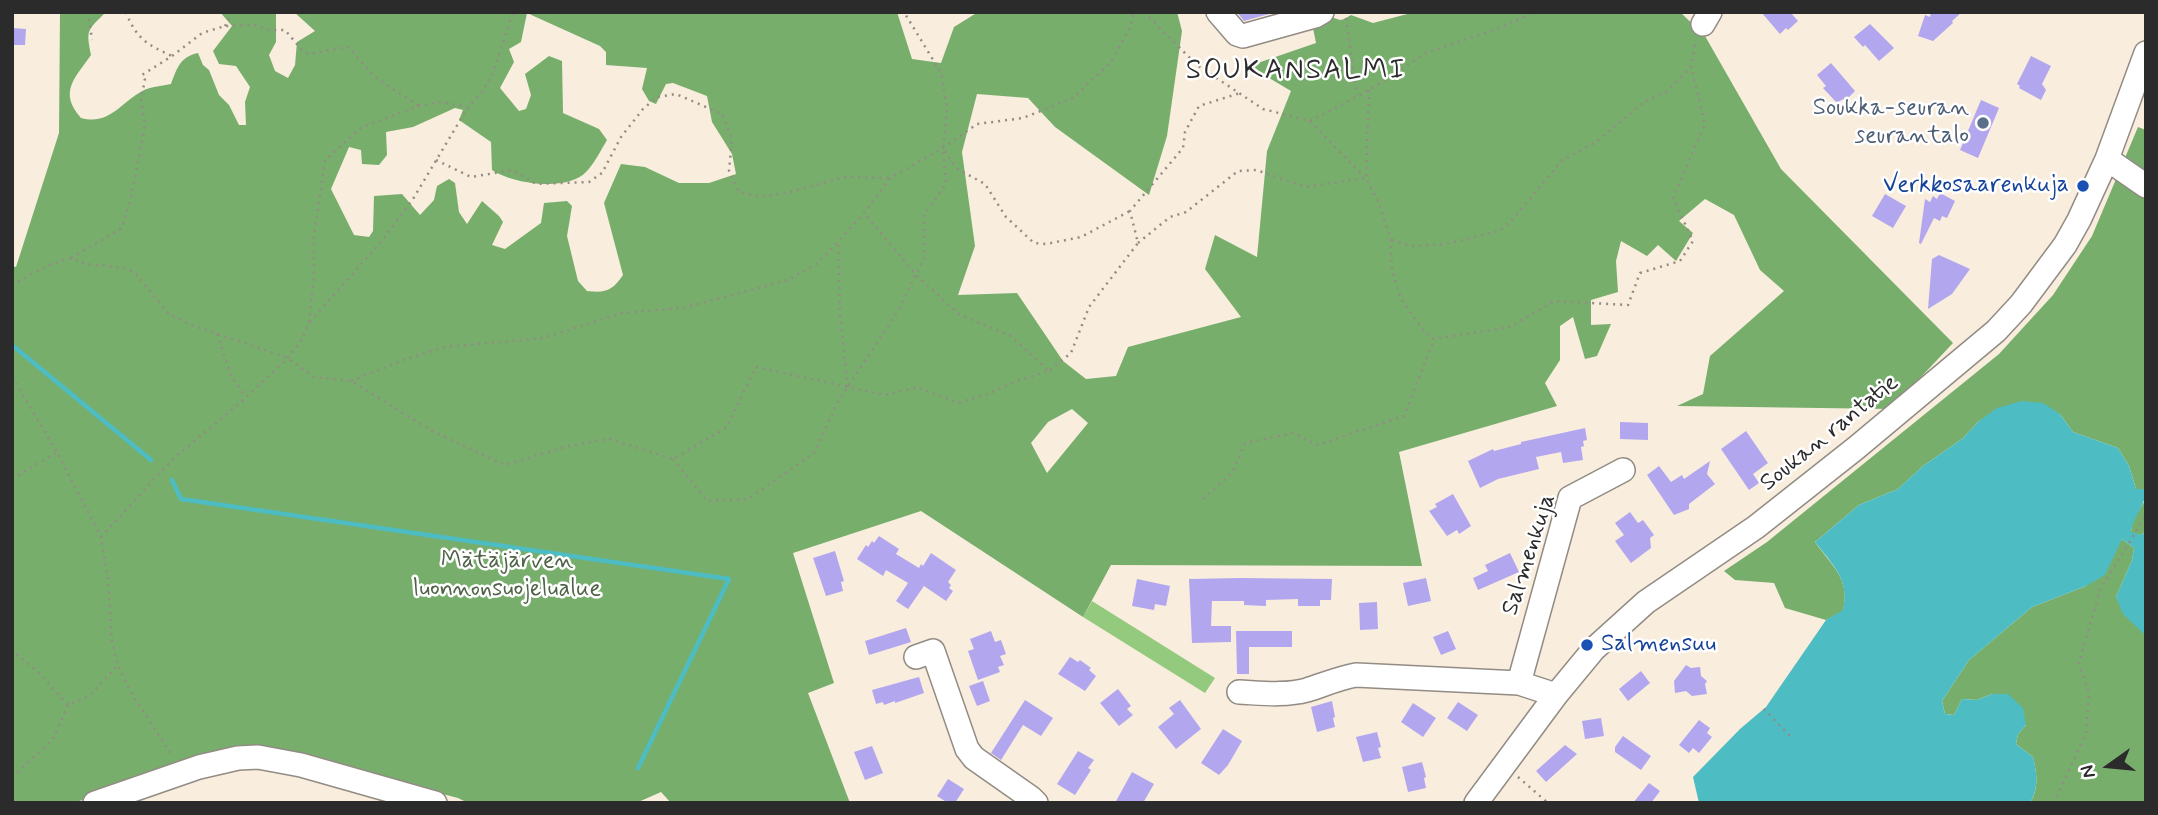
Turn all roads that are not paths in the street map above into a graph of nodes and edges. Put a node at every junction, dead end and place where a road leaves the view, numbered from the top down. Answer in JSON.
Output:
{"nodes":[{"id":1,"x":1219,"y":12,"type":"edge"},
{"id":2,"x":1322,"y":12,"type":"edge"},
{"id":3,"x":2146,"y":53,"type":"edge"},
{"id":4,"x":2107,"y":159,"type":"junction"},
{"id":5,"x":2146,"y":186,"type":"edge"},
{"id":6,"x":1623,"y":470,"type":"dead end"},
{"id":7,"x":916,"y":657,"type":"dead end"},
{"id":8,"x":1519,"y":683,"type":"junction"},
{"id":9,"x":1239,"y":692,"type":"dead end"},
{"id":10,"x":1556,"y":695,"type":"junction"},
{"id":11,"x":95,"y":803,"type":"edge"},
{"id":12,"x":435,"y":803,"type":"edge"},
{"id":13,"x":1036,"y":803,"type":"edge"},
{"id":14,"x":1476,"y":803,"type":"edge"}],
"edges":[{"from":1,"to":2,"type":"street"},
{"from":3,"to":4,"type":"street","name":"Soukan rantatie"},
{"from":4,"to":5,"type":"street"},
{"from":4,"to":10,"type":"street","name":"Soukan rantatie"},
{"from":6,"to":8,"type":"street","name":"Salmenkuja"},
{"from":7,"to":13,"type":"street"},
{"from":8,"to":9,"type":"street"},
{"from":8,"to":10,"type":"street"},
{"from":10,"to":14,"type":"street","name":"Soukan rantatie"},
{"from":11,"to":12,"type":"street"}]}
